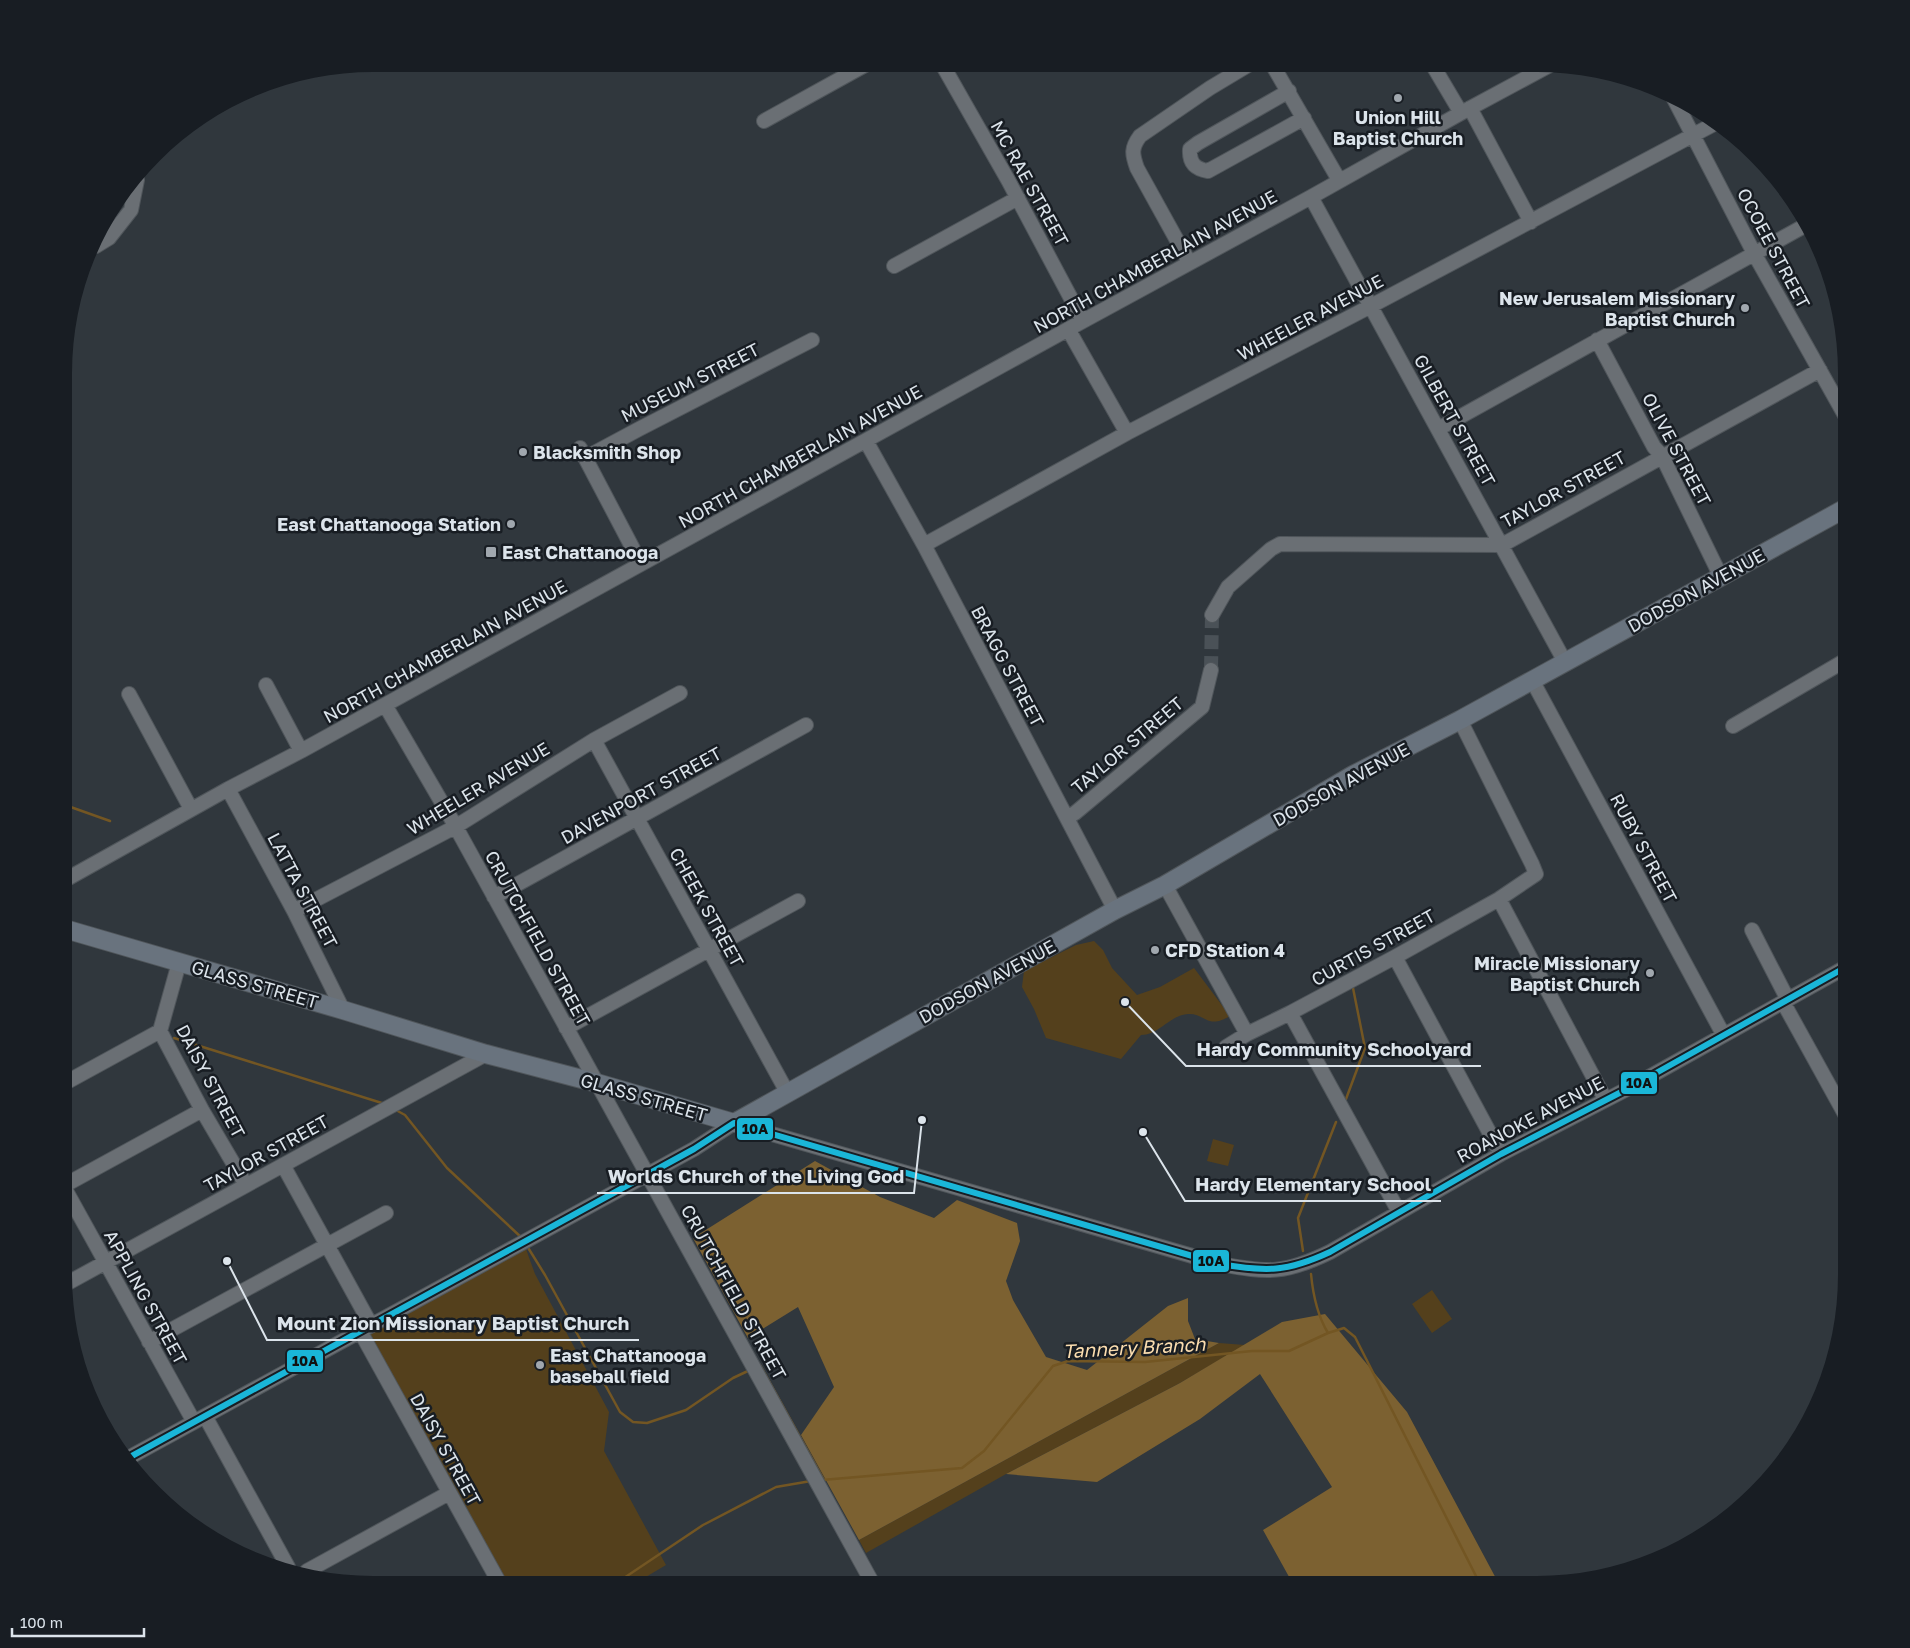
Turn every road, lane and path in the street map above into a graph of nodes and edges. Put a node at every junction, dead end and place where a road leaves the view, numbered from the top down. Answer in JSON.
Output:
{"nodes":[{"id":1,"x":853,"y":72,"type":"edge"},
{"id":2,"x":947,"y":72,"type":"edge"},
{"id":3,"x":1237,"y":72,"type":"edge"},
{"id":4,"x":1277,"y":72,"type":"edge"},
{"id":5,"x":1438,"y":72,"type":"edge"},
{"id":6,"x":1537,"y":72,"type":"edge"},
{"id":7,"x":1289,"y":91,"type":"junction"},
{"id":8,"x":1680,"y":109,"type":"edge"},
{"id":9,"x":1465,"y":110,"type":"junction"},
{"id":10,"x":1304,"y":118,"type":"junction"},
{"id":11,"x":764,"y":122,"type":"dead end"},
{"id":12,"x":1709,"y":127,"type":"edge"},
{"id":13,"x":1694,"y":135,"type":"junction"},
{"id":14,"x":1338,"y":180,"type":"junction"},
{"id":15,"x":135,"y":190,"type":"edge"},
{"id":16,"x":1311,"y":197,"type":"junction"},
{"id":17,"x":1018,"y":198,"type":"junction"},
{"id":18,"x":1531,"y":222,"type":"junction"},
{"id":19,"x":1800,"y":229,"type":"edge"},
{"id":20,"x":103,"y":242,"type":"edge"},
{"id":21,"x":1755,"y":255,"type":"junction"},
{"id":22,"x":1189,"y":262,"type":"junction"},
{"id":23,"x":894,"y":266,"type":"dead end"},
{"id":24,"x":1371,"y":306,"type":"junction"},
{"id":25,"x":1083,"y":320,"type":"junction"},
{"id":26,"x":1068,"y":329,"type":"junction"},
{"id":27,"x":812,"y":340,"type":"dead end"},
{"id":28,"x":1598,"y":340,"type":"junction"},
{"id":29,"x":1820,"y":370,"type":"junction"},
{"id":30,"x":1838,"y":403,"type":"edge"},
{"id":31,"x":1438,"y":429,"type":"junction"},
{"id":32,"x":1127,"y":433,"type":"junction"},
{"id":33,"x":866,"y":441,"type":"junction"},
{"id":34,"x":1662,"y":456,"type":"junction"},
{"id":35,"x":1838,"y":512,"type":"edge"},
{"id":36,"x":924,"y":545,"type":"junction"},
{"id":37,"x":1502,"y":545,"type":"junction"},
{"id":38,"x":641,"y":564,"type":"junction"},
{"id":39,"x":1721,"y":576,"type":"junction"},
{"id":40,"x":1212,"y":614,"type":"tunnel mouth"},
{"id":41,"x":1565,"y":662,"type":"junction"},
{"id":42,"x":1838,"y":665,"type":"edge"},
{"id":43,"x":1211,"y":670,"type":"tunnel mouth"},
{"id":44,"x":1532,"y":680,"type":"junction"},
{"id":45,"x":266,"y":685,"type":"dead end"},
{"id":46,"x":680,"y":693,"type":"dead end"},
{"id":47,"x":129,"y":694,"type":"dead end"},
{"id":48,"x":385,"y":705,"type":"junction"},
{"id":49,"x":1460,"y":720,"type":"junction"},
{"id":50,"x":806,"y":725,"type":"dead end"},
{"id":51,"x":1732,"y":726,"type":"dead end"},
{"id":52,"x":594,"y":740,"type":"junction"},
{"id":53,"x":302,"y":751,"type":"junction"},
{"id":54,"x":228,"y":789,"type":"junction"},
{"id":55,"x":191,"y":809,"type":"junction"},
{"id":56,"x":1068,"y":817,"type":"junction"},
{"id":57,"x":637,"y":819,"type":"junction"},
{"id":58,"x":455,"y":827,"type":"junction"},
{"id":59,"x":73,"y":875,"type":"edge"},
{"id":60,"x":1165,"y":885,"type":"junction"},
{"id":61,"x":494,"y":897,"type":"junction"},
{"id":62,"x":1499,"y":899,"type":"junction"},
{"id":63,"x":798,"y":901,"type":"dead end"},
{"id":64,"x":1115,"y":910,"type":"junction"},
{"id":65,"x":294,"y":911,"type":"junction"},
{"id":66,"x":1752,"y":930,"type":"dead end"},
{"id":67,"x":73,"y":931,"type":"edge"},
{"id":68,"x":709,"y":950,"type":"junction"},
{"id":69,"x":1395,"y":957,"type":"junction"},
{"id":70,"x":179,"y":963,"type":"junction"},
{"id":71,"x":1838,"y":972,"type":"edge"},
{"id":72,"x":1786,"y":1001,"type":"junction"},
{"id":73,"x":343,"y":1010,"type":"junction"},
{"id":74,"x":1290,"y":1014,"type":"junction"},
{"id":75,"x":566,"y":1028,"type":"junction"},
{"id":76,"x":160,"y":1031,"type":"junction"},
{"id":77,"x":1247,"y":1034,"type":"junction"},
{"id":78,"x":1723,"y":1034,"type":"junction"},
{"id":79,"x":1226,"y":1047,"type":"dead end"},
{"id":80,"x":486,"y":1054,"type":"junction"},
{"id":81,"x":73,"y":1079,"type":"edge"},
{"id":82,"x":596,"y":1083,"type":"junction"},
{"id":83,"x":787,"y":1092,"type":"junction"},
{"id":84,"x":1605,"y":1099,"type":"junction"},
{"id":85,"x":1838,"y":1101,"type":"edge"},
{"id":86,"x":202,"y":1110,"type":"junction"},
{"id":87,"x":734,"y":1123,"type":"junction"},
{"id":88,"x":1501,"y":1154,"type":"junction"},
{"id":89,"x":283,"y":1165,"type":"junction"},
{"id":90,"x":647,"y":1174,"type":"junction"},
{"id":91,"x":73,"y":1184,"type":"edge"},
{"id":92,"x":246,"y":1185,"type":"junction"},
{"id":93,"x":73,"y":1204,"type":"edge"},
{"id":94,"x":1399,"y":1212,"type":"junction"},
{"id":95,"x":386,"y":1213,"type":"dead end"},
{"id":96,"x":327,"y":1245,"type":"junction"},
{"id":97,"x":105,"y":1262,"type":"junction"},
{"id":98,"x":1283,"y":1270,"type":"joint"},
{"id":99,"x":73,"y":1279,"type":"edge"},
{"id":100,"x":366,"y":1328,"type":"junction"},
{"id":101,"x":149,"y":1342,"type":"junction"},
{"id":102,"x":199,"y":1419,"type":"junction"},
{"id":103,"x":133,"y":1455,"type":"edge"},
{"id":104,"x":450,"y":1493,"type":"junction"},
{"id":105,"x":285,"y":1562,"type":"edge"},
{"id":106,"x":311,"y":1569,"type":"edge"},
{"id":107,"x":496,"y":1576,"type":"edge"},
{"id":108,"x":869,"y":1576,"type":"edge"}],
"edges":[{"from":1,"to":11,"type":"street"},
{"from":2,"to":17,"type":"street","name":"MC RAE STREET"},
{"from":3,"to":22,"type":"street"},
{"from":4,"to":7,"type":"street"},
{"from":5,"to":9,"type":"street"},
{"from":6,"to":9,"type":"street","name":"NORTH CHAMBERLAIN AVENUE"},
{"from":7,"to":10,"type":"street"},
{"from":7,"to":10,"type":"street"},
{"from":8,"to":13,"type":"street","name":"OCOEE STREET"},
{"from":9,"to":14,"type":"street","name":"NORTH CHAMBERLAIN AVENUE"},
{"from":9,"to":18,"type":"street"},
{"from":10,"to":14,"type":"street"},
{"from":12,"to":13,"type":"street","name":"WHEELER AVENUE"},
{"from":13,"to":18,"type":"street","name":"WHEELER AVENUE"},
{"from":13,"to":21,"type":"street","name":"OCOEE STREET"},
{"from":14,"to":16,"type":"street","name":"NORTH CHAMBERLAIN AVENUE"},
{"from":15,"to":20,"type":"street"},
{"from":16,"to":22,"type":"street","name":"NORTH CHAMBERLAIN AVENUE"},
{"from":16,"to":24,"type":"street","name":"GILBERT STREET"},
{"from":17,"to":23,"type":"street"},
{"from":17,"to":25,"type":"street","name":"MC RAE STREET"},
{"from":18,"to":24,"type":"street","name":"WHEELER AVENUE"},
{"from":19,"to":21,"type":"street"},
{"from":21,"to":28,"type":"street"},
{"from":21,"to":29,"type":"street","name":"OCOEE STREET"},
{"from":22,"to":25,"type":"street","name":"NORTH CHAMBERLAIN AVENUE"},
{"from":24,"to":31,"type":"street","name":"GILBERT STREET"},
{"from":24,"to":32,"type":"street","name":"WHEELER AVENUE"},
{"from":25,"to":26,"type":"street","name":"NORTH CHAMBERLAIN AVENUE"},
{"from":26,"to":32,"type":"street"},
{"from":26,"to":33,"type":"street","name":"NORTH CHAMBERLAIN AVENUE"},
{"from":27,"to":38,"type":"street","name":"MUSEUM STREET"},
{"from":28,"to":31,"type":"street"},
{"from":28,"to":34,"type":"street","name":"OLIVE STREET"},
{"from":29,"to":30,"type":"street","name":"OCOEE STREET"},
{"from":29,"to":34,"type":"street","name":"TAYLOR STREET"},
{"from":31,"to":37,"type":"street","name":"GILBERT STREET"},
{"from":32,"to":36,"type":"street","name":"WHEELER AVENUE"},
{"from":33,"to":36,"type":"street","name":"BRAGG STREET"},
{"from":33,"to":38,"type":"street","name":"NORTH CHAMBERLAIN AVENUE"},
{"from":34,"to":37,"type":"street","name":"TAYLOR STREET"},
{"from":34,"to":39,"type":"street","name":"OLIVE STREET"},
{"from":35,"to":39,"type":"main road","name":"DODSON AVENUE"},
{"from":36,"to":56,"type":"street","name":"BRAGG STREET"},
{"from":37,"to":40,"type":"street","name":"TAYLOR STREET"},
{"from":37,"to":41,"type":"street","name":"GILBERT STREET"},
{"from":38,"to":48,"type":"street","name":"NORTH CHAMBERLAIN AVENUE"},
{"from":39,"to":41,"type":"main road","name":"DODSON AVENUE"},
{"from":41,"to":44,"type":"main road","name":"DODSON AVENUE"},
{"from":42,"to":51,"type":"street"},
{"from":43,"to":56,"type":"street","name":"TAYLOR STREET"},
{"from":44,"to":49,"type":"main road","name":"DODSON AVENUE"},
{"from":44,"to":78,"type":"street","name":"RUBY STREET"},
{"from":45,"to":53,"type":"street"},
{"from":46,"to":52,"type":"street","name":"WHEELER AVENUE"},
{"from":47,"to":55,"type":"street"},
{"from":48,"to":53,"type":"street","name":"NORTH CHAMBERLAIN AVENUE"},
{"from":48,"to":58,"type":"street","name":"CRUTCHFIELD STREET"},
{"from":49,"to":60,"type":"main road","name":"DODSON AVENUE"},
{"from":49,"to":62,"type":"street","name":"CURTIS STREET"},
{"from":50,"to":57,"type":"street","name":"DAVENPORT STREET"},
{"from":52,"to":57,"type":"street","name":"CHEEK STREET"},
{"from":52,"to":58,"type":"street","name":"WHEELER AVENUE"},
{"from":53,"to":54,"type":"street","name":"NORTH CHAMBERLAIN AVENUE"},
{"from":54,"to":55,"type":"street","name":"NORTH CHAMBERLAIN AVENUE"},
{"from":54,"to":65,"type":"street","name":"LATTA STREET"},
{"from":55,"to":59,"type":"street","name":"NORTH CHAMBERLAIN AVENUE"},
{"from":56,"to":64,"type":"street","name":"BRAGG STREET"},
{"from":57,"to":61,"type":"street","name":"DAVENPORT STREET"},
{"from":57,"to":68,"type":"street","name":"CHEEK STREET"},
{"from":58,"to":61,"type":"street","name":"CRUTCHFIELD STREET"},
{"from":58,"to":65,"type":"street","name":"WHEELER AVENUE"},
{"from":60,"to":64,"type":"main road","name":"DODSON AVENUE"},
{"from":60,"to":77,"type":"street"},
{"from":61,"to":75,"type":"street","name":"CRUTCHFIELD STREET"},
{"from":62,"to":69,"type":"street","name":"CURTIS STREET"},
{"from":62,"to":84,"type":"street"},
{"from":63,"to":68,"type":"street"},
{"from":64,"to":83,"type":"main road","name":"DODSON AVENUE"},
{"from":65,"to":73,"type":"street","name":"LATTA STREET"},
{"from":66,"to":72,"type":"street"},
{"from":67,"to":70,"type":"main road","name":"GLASS STREET"},
{"from":68,"to":75,"type":"street"},
{"from":68,"to":83,"type":"street","name":"CHEEK STREET"},
{"from":69,"to":74,"type":"street","name":"CURTIS STREET"},
{"from":69,"to":88,"type":"street"},
{"from":70,"to":73,"type":"main road","name":"GLASS STREET"},
{"from":70,"to":76,"type":"street","name":"DAISY STREET"},
{"from":71,"to":72,"type":"street","name":"ROANOKE AVENUE"},
{"from":72,"to":78,"type":"street","name":"ROANOKE AVENUE"},
{"from":72,"to":85,"type":"street"},
{"from":73,"to":80,"type":"main road","name":"GLASS STREET"},
{"from":74,"to":77,"type":"street","name":"CURTIS STREET"},
{"from":74,"to":94,"type":"street"},
{"from":75,"to":82,"type":"street","name":"CRUTCHFIELD STREET"},
{"from":76,"to":81,"type":"street"},
{"from":76,"to":86,"type":"street","name":"DAISY STREET"},
{"from":77,"to":79,"type":"street","name":"CURTIS STREET"},
{"from":78,"to":84,"type":"street","name":"ROANOKE AVENUE"},
{"from":80,"to":82,"type":"main road","name":"GLASS STREET"},
{"from":80,"to":89,"type":"street","name":"TAYLOR STREET"},
{"from":82,"to":87,"type":"main road","name":"GLASS STREET"},
{"from":82,"to":90,"type":"street","name":"CRUTCHFIELD STREET"},
{"from":83,"to":87,"type":"main road","name":"DODSON AVENUE"},
{"from":84,"to":88,"type":"street","name":"ROANOKE AVENUE"},
{"from":86,"to":91,"type":"street"},
{"from":86,"to":92,"type":"street","name":"DAISY STREET"},
{"from":87,"to":90,"type":"street","name":"DODSON AVENUE"},
{"from":87,"to":98,"type":"street","name":"GLASS STREET"},
{"from":88,"to":94,"type":"street","name":"ROANOKE AVENUE"},
{"from":89,"to":92,"type":"street","name":"TAYLOR STREET"},
{"from":89,"to":96,"type":"street","name":"DAISY STREET"},
{"from":90,"to":100,"type":"street","name":"DODSON AVENUE"},
{"from":90,"to":108,"type":"street","name":"CRUTCHFIELD STREET"},
{"from":92,"to":97,"type":"street","name":"TAYLOR STREET"},
{"from":93,"to":97,"type":"street","name":"APPLING STREET"},
{"from":94,"to":98,"type":"street","name":"ROANOKE AVENUE"},
{"from":95,"to":96,"type":"street"},
{"from":96,"to":100,"type":"street","name":"DAISY STREET"},
{"from":96,"to":101,"type":"street"},
{"from":97,"to":99,"type":"street","name":"TAYLOR STREET"},
{"from":97,"to":101,"type":"street","name":"APPLING STREET"},
{"from":100,"to":102,"type":"street","name":"DODSON AVENUE"},
{"from":100,"to":104,"type":"street","name":"DAISY STREET"},
{"from":101,"to":102,"type":"street","name":"APPLING STREET"},
{"from":102,"to":103,"type":"street","name":"DODSON AVENUE"},
{"from":102,"to":105,"type":"street","name":"APPLING STREET"},
{"from":104,"to":106,"type":"street"},
{"from":104,"to":107,"type":"street","name":"DAISY STREET"}]}
